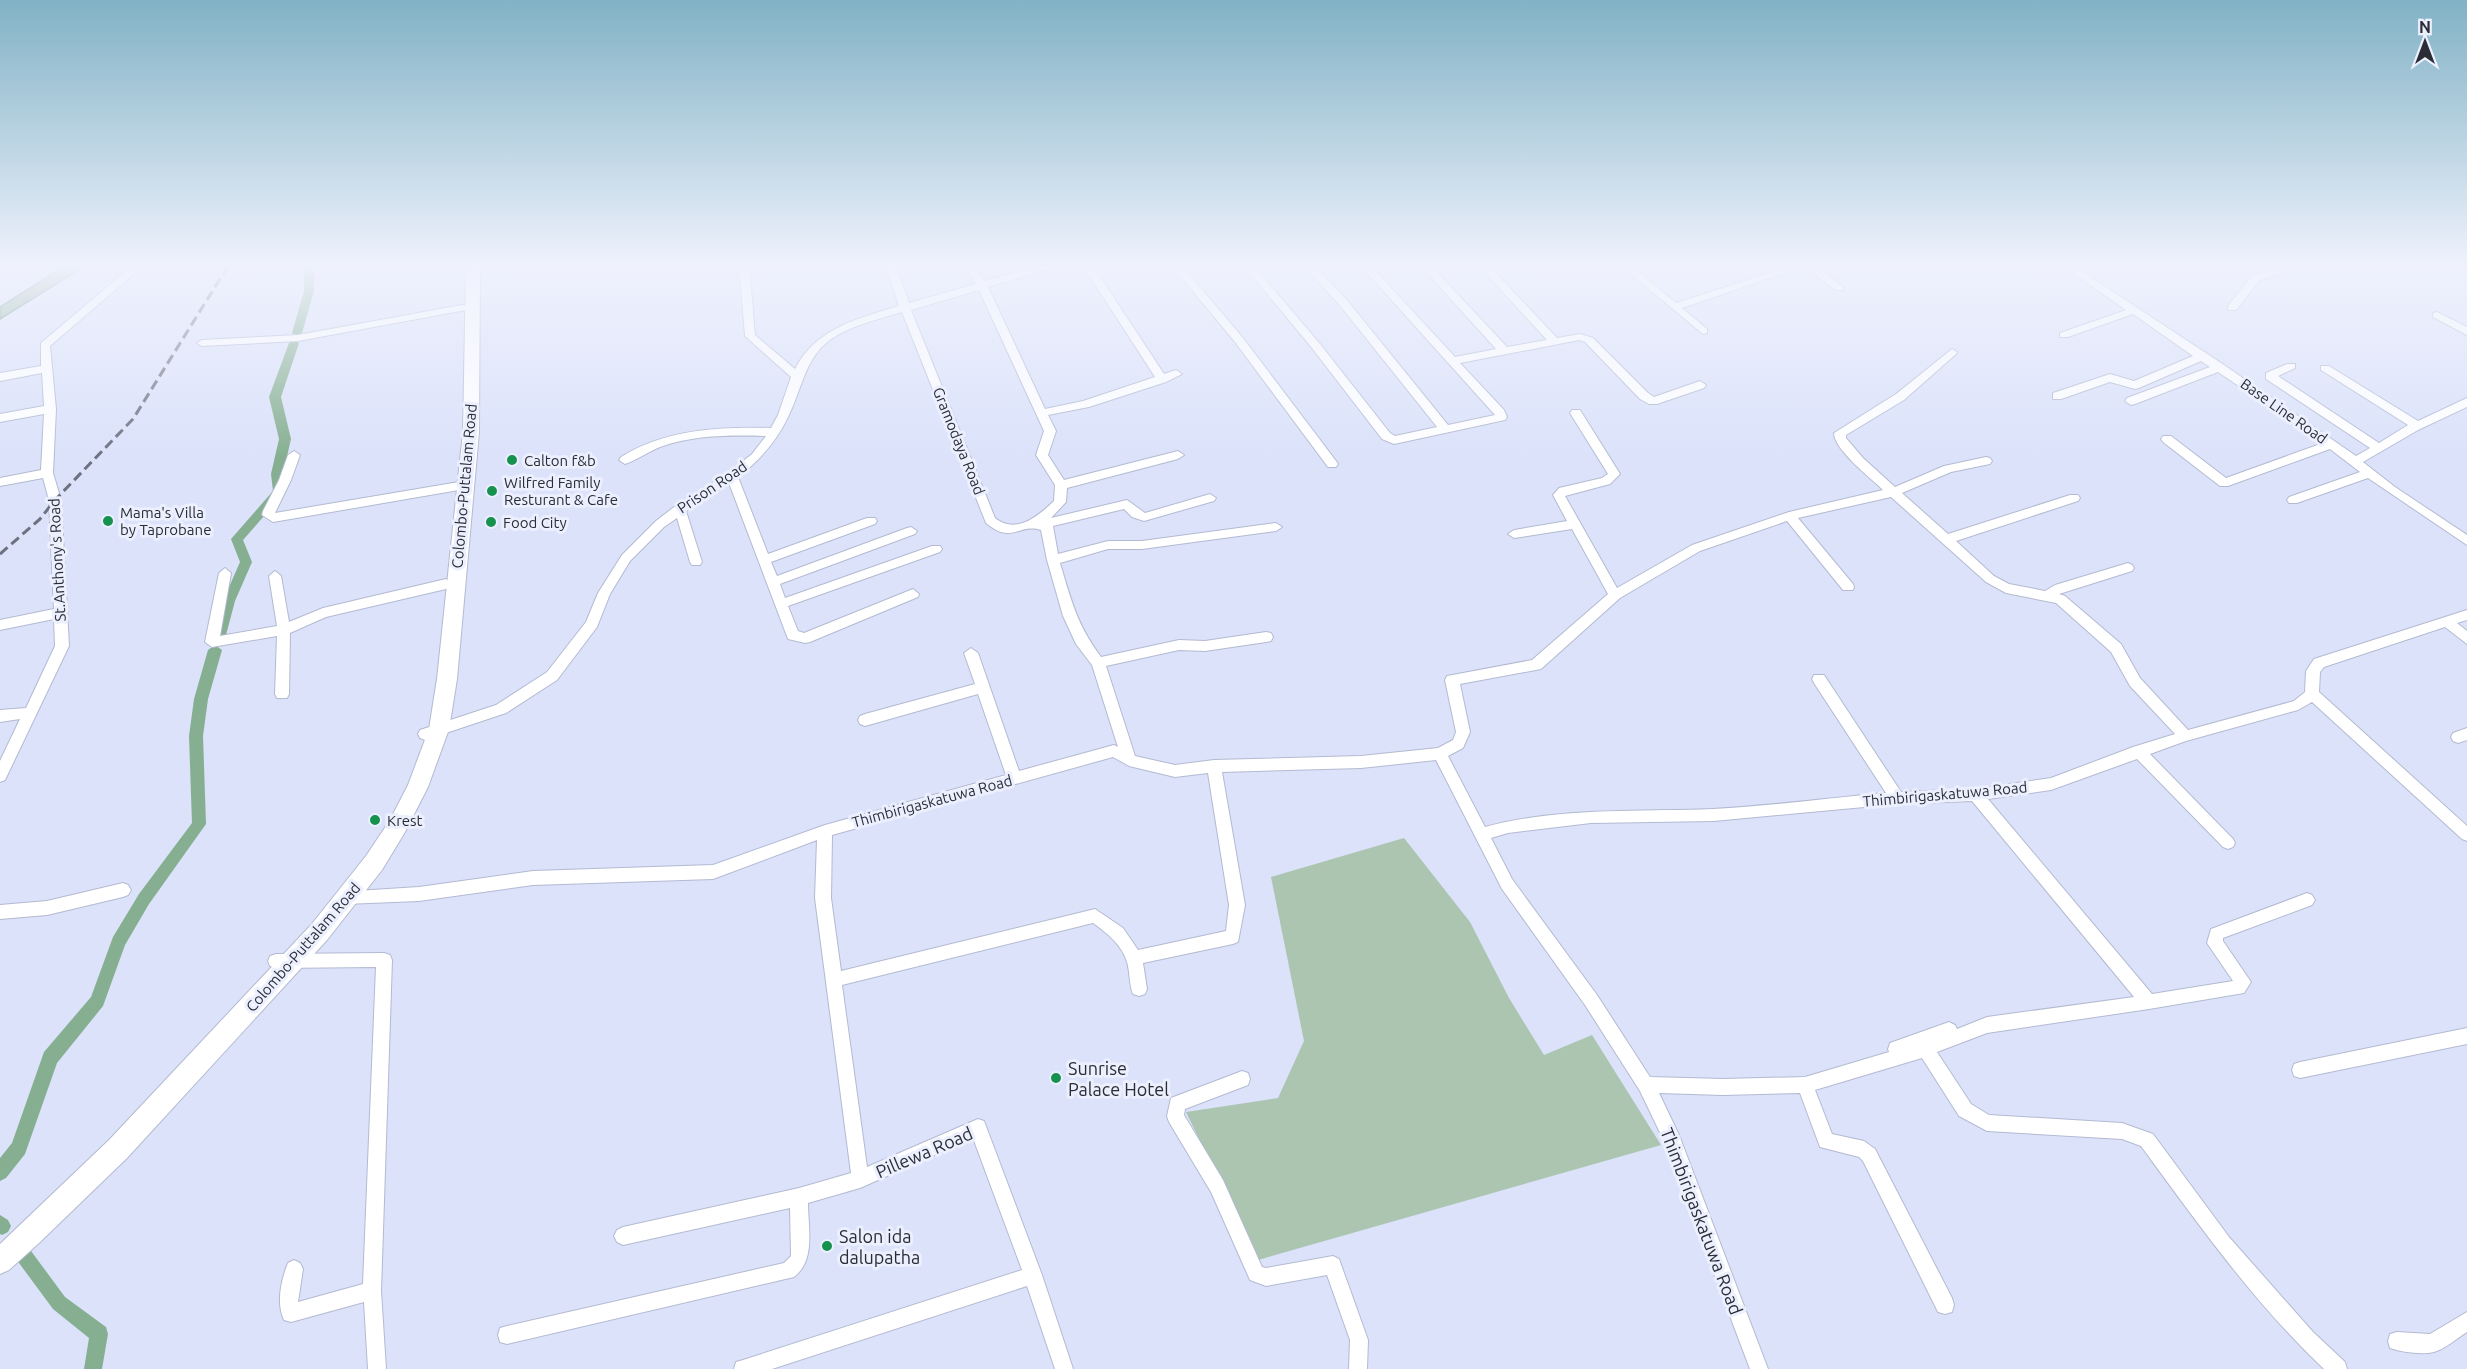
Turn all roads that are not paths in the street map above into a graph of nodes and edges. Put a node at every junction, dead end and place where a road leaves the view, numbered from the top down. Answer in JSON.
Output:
{"nodes":[{"id":1,"x":63,"y":330,"type":"edge"},
{"id":2,"x":342,"y":330,"type":"edge"},
{"id":3,"x":462,"y":330,"type":"edge"},
{"id":4,"x":470,"y":330,"type":"edge"},
{"id":5,"x":749,"y":330,"type":"edge"},
{"id":6,"x":838,"y":330,"type":"edge"},
{"id":7,"x":914,"y":330,"type":"edge"},
{"id":8,"x":1003,"y":330,"type":"edge"},
{"id":9,"x":1130,"y":330,"type":"edge"},
{"id":10,"x":1230,"y":330,"type":"edge"},
{"id":11,"x":1303,"y":330,"type":"edge"},
{"id":12,"x":1365,"y":330,"type":"edge"},
{"id":13,"x":1423,"y":330,"type":"edge"},
{"id":14,"x":1485,"y":330,"type":"edge"},
{"id":15,"x":1544,"y":330,"type":"edge"},
{"id":16,"x":2079,"y":330,"type":"edge"},
{"id":17,"x":2164,"y":330,"type":"edge"},
{"id":18,"x":2064,"y":335,"type":"dead end"},
{"id":19,"x":1555,"y":342,"type":"junction"},
{"id":20,"x":202,"y":344,"type":"dead end"},
{"id":21,"x":1505,"y":352,"type":"junction"},
{"id":22,"x":1952,"y":352,"type":"dead end"},
{"id":23,"x":2202,"y":356,"type":"junction"},
{"id":24,"x":1451,"y":361,"type":"junction"},
{"id":25,"x":2291,"y":366,"type":"dead end"},
{"id":26,"x":2220,"y":367,"type":"junction"},
{"id":27,"x":2325,"y":368,"type":"dead end"},
{"id":28,"x":47,"y":369,"type":"junction"},
{"id":29,"x":1176,"y":374,"type":"dead end"},
{"id":30,"x":797,"y":376,"type":"junction"},
{"id":31,"x":0,"y":377,"type":"edge"},
{"id":32,"x":1162,"y":379,"type":"junction"},
{"id":33,"x":1700,"y":385,"type":"dead end"},
{"id":34,"x":2057,"y":396,"type":"dead end"},
{"id":35,"x":2131,"y":401,"type":"dead end"},
{"id":36,"x":2467,"y":402,"type":"edge"},
{"id":37,"x":50,"y":409,"type":"junction"},
{"id":38,"x":1042,"y":413,"type":"junction"},
{"id":39,"x":1576,"y":413,"type":"dead end"},
{"id":40,"x":0,"y":418,"type":"edge"},
{"id":41,"x":2418,"y":426,"type":"junction"},
{"id":42,"x":1444,"y":428,"type":"junction"},
{"id":43,"x":776,"y":432,"type":"junction"},
{"id":44,"x":2167,"y":440,"type":"dead end"},
{"id":45,"x":2331,"y":444,"type":"junction"},
{"id":46,"x":2379,"y":448,"type":"junction"},
{"id":47,"x":294,"y":455,"type":"dead end"},
{"id":48,"x":1178,"y":455,"type":"dead end"},
{"id":49,"x":625,"y":460,"type":"dead end"},
{"id":50,"x":1986,"y":461,"type":"dead end"},
{"id":51,"x":2355,"y":462,"type":"junction"},
{"id":52,"x":1332,"y":464,"type":"dead end"},
{"id":53,"x":47,"y":473,"type":"junction"},
{"id":54,"x":2368,"y":473,"type":"junction"},
{"id":55,"x":732,"y":476,"type":"junction"},
{"id":56,"x":0,"y":482,"type":"edge"},
{"id":57,"x":1061,"y":485,"type":"junction"},
{"id":58,"x":459,"y":486,"type":"junction"},
{"id":59,"x":1893,"y":492,"type":"junction"},
{"id":60,"x":1210,"y":498,"type":"dead end"},
{"id":61,"x":2074,"y":498,"type":"dead end"},
{"id":62,"x":2293,"y":500,"type":"dead end"},
{"id":63,"x":678,"y":510,"type":"junction"},
{"id":64,"x":1788,"y":516,"type":"junction"},
{"id":65,"x":871,"y":521,"type":"dead end"},
{"id":66,"x":1040,"y":524,"type":"junction"},
{"id":67,"x":1576,"y":524,"type":"junction"},
{"id":68,"x":1276,"y":527,"type":"dead end"},
{"id":69,"x":911,"y":531,"type":"dead end"},
{"id":70,"x":1514,"y":534,"type":"dead end"},
{"id":71,"x":1945,"y":540,"type":"junction"},
{"id":72,"x":2467,"y":541,"type":"edge"},
{"id":73,"x":936,"y":549,"type":"dead end"},
{"id":74,"x":764,"y":560,"type":"junction"},
{"id":75,"x":1053,"y":560,"type":"junction"},
{"id":76,"x":696,"y":562,"type":"dead end"},
{"id":77,"x":2128,"y":568,"type":"dead end"},
{"id":78,"x":225,"y":573,"type":"dead end"},
{"id":79,"x":275,"y":576,"type":"dead end"},
{"id":80,"x":773,"y":582,"type":"junction"},
{"id":81,"x":446,"y":584,"type":"junction"},
{"id":82,"x":1848,"y":587,"type":"dead end"},
{"id":83,"x":913,"y":594,"type":"dead end"},
{"id":84,"x":1615,"y":596,"type":"junction"},
{"id":85,"x":2049,"y":596,"type":"junction"},
{"id":86,"x":781,"y":604,"type":"junction"},
{"id":87,"x":60,"y":613,"type":"junction"},
{"id":88,"x":2467,"y":615,"type":"edge"},
{"id":89,"x":2446,"y":621,"type":"junction"},
{"id":90,"x":0,"y":625,"type":"edge"},
{"id":91,"x":284,"y":630,"type":"junction"},
{"id":92,"x":1266,"y":637,"type":"dead end"},
{"id":93,"x":2467,"y":639,"type":"edge"},
{"id":94,"x":971,"y":653,"type":"dead end"},
{"id":95,"x":1098,"y":663,"type":"junction"},
{"id":96,"x":1819,"y":679,"type":"dead end"},
{"id":97,"x":983,"y":687,"type":"junction"},
{"id":98,"x":2312,"y":693,"type":"junction"},
{"id":99,"x":282,"y":694,"type":"dead end"},
{"id":100,"x":30,"y":713,"type":"junction"},
{"id":101,"x":0,"y":716,"type":"edge"},
{"id":102,"x":865,"y":720,"type":"dead end"},
{"id":103,"x":432,"y":732,"type":"junction"},
{"id":104,"x":2185,"y":736,"type":"junction"},
{"id":105,"x":2138,"y":751,"type":"junction"},
{"id":106,"x":1440,"y":754,"type":"junction"},
{"id":107,"x":1130,"y":760,"type":"junction"},
{"id":108,"x":1214,"y":766,"type":"junction"},
{"id":109,"x":1,"y":772,"type":"edge"},
{"id":110,"x":1015,"y":778,"type":"junction"},
{"id":111,"x":1976,"y":795,"type":"junction"},
{"id":112,"x":1897,"y":798,"type":"junction"},
{"id":113,"x":825,"y":831,"type":"junction"},
{"id":114,"x":1483,"y":834,"type":"junction"},
{"id":115,"x":2467,"y":835,"type":"edge"},
{"id":116,"x":2228,"y":843,"type":"dead end"},
{"id":117,"x":123,"y":890,"type":"dead end"},
{"id":118,"x":342,"y":897,"type":"junction"},
{"id":119,"x":2307,"y":900,"type":"dead end"},
{"id":120,"x":0,"y":912,"type":"edge"},
{"id":121,"x":1134,"y":958,"type":"junction"},
{"id":122,"x":284,"y":962,"type":"junction"},
{"id":123,"x":836,"y":980,"type":"junction"},
{"id":124,"x":1139,"y":989,"type":"dead end"},
{"id":125,"x":2149,"y":1002,"type":"junction"},
{"id":126,"x":2467,"y":1036,"type":"edge"},
{"id":127,"x":1926,"y":1049,"type":"junction"},
{"id":128,"x":2300,"y":1070,"type":"dead end"},
{"id":129,"x":1242,"y":1079,"type":"dead end"},
{"id":130,"x":1646,"y":1085,"type":"junction"},
{"id":131,"x":1805,"y":1085,"type":"junction"},
{"id":132,"x":860,"y":1179,"type":"junction"},
{"id":133,"x":799,"y":1197,"type":"junction"},
{"id":134,"x":623,"y":1236,"type":"dead end"},
{"id":135,"x":0,"y":1244,"type":"edge"},
{"id":136,"x":0,"y":1261,"type":"edge"},
{"id":137,"x":294,"y":1269,"type":"dead end"},
{"id":138,"x":1033,"y":1275,"type":"junction"},
{"id":139,"x":372,"y":1291,"type":"junction"},
{"id":140,"x":1945,"y":1305,"type":"dead end"},
{"id":141,"x":2467,"y":1321,"type":"edge"},
{"id":142,"x":507,"y":1335,"type":"dead end"},
{"id":143,"x":2397,"y":1341,"type":"dead end"},
{"id":144,"x":376,"y":1369,"type":"edge"},
{"id":145,"x":744,"y":1369,"type":"edge"},
{"id":146,"x":1064,"y":1369,"type":"edge"},
{"id":147,"x":1358,"y":1369,"type":"edge"},
{"id":148,"x":1759,"y":1369,"type":"edge"},
{"id":149,"x":2338,"y":1369,"type":"edge"}],
"edges":[{"from":1,"to":28,"type":"street","name":"St.Anthony's Road"},
{"from":2,"to":20,"type":"street"},
{"from":3,"to":58,"type":"highway","name":"Colombo-Puttalam Road"},
{"from":4,"to":103,"type":"highway","name":"Colombo-Puttalam Road"},
{"from":5,"to":30,"type":"street"},
{"from":6,"to":30,"type":"street","name":"Prison Road"},
{"from":7,"to":66,"type":"street","name":"Gramodaya Road"},
{"from":8,"to":38,"type":"street"},
{"from":9,"to":32,"type":"street"},
{"from":10,"to":52,"type":"street"},
{"from":11,"to":42,"type":"street"},
{"from":12,"to":42,"type":"street"},
{"from":13,"to":24,"type":"street"},
{"from":14,"to":21,"type":"street"},
{"from":15,"to":19,"type":"street"},
{"from":16,"to":18,"type":"street"},
{"from":17,"to":23,"type":"street","name":"Base Line Road"},
{"from":19,"to":21,"type":"street"},
{"from":19,"to":33,"type":"street"},
{"from":21,"to":24,"type":"street"},
{"from":22,"to":59,"type":"street"},
{"from":23,"to":26,"type":"street","name":"Base Line Road"},
{"from":23,"to":34,"type":"street"},
{"from":24,"to":42,"type":"street"},
{"from":25,"to":46,"type":"street"},
{"from":26,"to":35,"type":"street"},
{"from":26,"to":45,"type":"street","name":"Base Line Road"},
{"from":27,"to":41,"type":"street"},
{"from":28,"to":31,"type":"street"},
{"from":28,"to":37,"type":"street","name":"St.Anthony's Road"},
{"from":29,"to":32,"type":"street"},
{"from":30,"to":43,"type":"street","name":"Prison Road"},
{"from":32,"to":38,"type":"street"},
{"from":36,"to":41,"type":"street"},
{"from":37,"to":40,"type":"street"},
{"from":37,"to":53,"type":"street","name":"St.Anthony's Road"},
{"from":38,"to":57,"type":"street"},
{"from":39,"to":67,"type":"street"},
{"from":41,"to":46,"type":"street"},
{"from":43,"to":49,"type":"street"},
{"from":43,"to":55,"type":"street","name":"Prison Road"},
{"from":44,"to":45,"type":"street"},
{"from":45,"to":51,"type":"street","name":"Base Line Road"},
{"from":46,"to":51,"type":"street"},
{"from":47,"to":58,"type":"street"},
{"from":48,"to":57,"type":"street"},
{"from":50,"to":59,"type":"street"},
{"from":51,"to":54,"type":"street","name":"Base Line Road"},
{"from":53,"to":56,"type":"street"},
{"from":53,"to":87,"type":"street","name":"St.Anthony's Road"},
{"from":54,"to":62,"type":"street"},
{"from":54,"to":72,"type":"street","name":"Base Line Road"},
{"from":55,"to":63,"type":"street","name":"Prison Road"},
{"from":55,"to":74,"type":"street"},
{"from":57,"to":66,"type":"street"},
{"from":58,"to":81,"type":"highway","name":"Colombo-Puttalam Road"},
{"from":59,"to":64,"type":"street"},
{"from":59,"to":71,"type":"street"},
{"from":60,"to":66,"type":"street","name":"Gramodaya Road"},
{"from":61,"to":71,"type":"street"},
{"from":63,"to":76,"type":"street"},
{"from":63,"to":103,"type":"street","name":"Prison Road"},
{"from":64,"to":82,"type":"street"},
{"from":64,"to":84,"type":"street"},
{"from":65,"to":74,"type":"street"},
{"from":66,"to":75,"type":"street"},
{"from":67,"to":70,"type":"street"},
{"from":67,"to":84,"type":"street"},
{"from":68,"to":75,"type":"street"},
{"from":69,"to":80,"type":"street"},
{"from":71,"to":85,"type":"street"},
{"from":73,"to":86,"type":"street"},
{"from":74,"to":80,"type":"street"},
{"from":75,"to":95,"type":"street"},
{"from":77,"to":85,"type":"street"},
{"from":78,"to":91,"type":"street"},
{"from":79,"to":91,"type":"street"},
{"from":80,"to":86,"type":"street"},
{"from":81,"to":91,"type":"street"},
{"from":81,"to":103,"type":"highway","name":"Colombo-Puttalam Road"},
{"from":83,"to":86,"type":"street"},
{"from":84,"to":106,"type":"street"},
{"from":85,"to":104,"type":"street"},
{"from":87,"to":90,"type":"street"},
{"from":87,"to":100,"type":"street","name":"St.Anthony's Road"},
{"from":88,"to":89,"type":"street"},
{"from":89,"to":93,"type":"street"},
{"from":89,"to":98,"type":"street"},
{"from":91,"to":99,"type":"street"},
{"from":92,"to":95,"type":"street"},
{"from":94,"to":97,"type":"street"},
{"from":95,"to":107,"type":"street"},
{"from":96,"to":112,"type":"street"},
{"from":97,"to":102,"type":"street"},
{"from":97,"to":110,"type":"street"},
{"from":98,"to":104,"type":"street","name":"Thimbirigaskatuwa Road"},
{"from":98,"to":115,"type":"street"},
{"from":100,"to":101,"type":"street"},
{"from":100,"to":109,"type":"street","name":"St.Anthony's Road"},
{"from":103,"to":118,"type":"highway","name":"Colombo-Puttalam Road"},
{"from":104,"to":105,"type":"street","name":"Thimbirigaskatuwa Road"},
{"from":105,"to":111,"type":"street","name":"Thimbirigaskatuwa Road"},
{"from":105,"to":116,"type":"street"},
{"from":106,"to":108,"type":"street","name":"Thimbirigaskatuwa Road"},
{"from":106,"to":114,"type":"street","name":"Thimbirigaskatuwa Road"},
{"from":107,"to":108,"type":"street","name":"Thimbirigaskatuwa Road"},
{"from":107,"to":110,"type":"street","name":"Thimbirigaskatuwa Road"},
{"from":108,"to":121,"type":"street"},
{"from":110,"to":113,"type":"street","name":"Thimbirigaskatuwa Road"},
{"from":111,"to":112,"type":"street","name":"Thimbirigaskatuwa Road"},
{"from":111,"to":125,"type":"street"},
{"from":112,"to":114,"type":"street","name":"Thimbirigaskatuwa Road"},
{"from":113,"to":118,"type":"street","name":"Thimbirigaskatuwa Road"},
{"from":113,"to":123,"type":"street","name":"Pillewa Road"},
{"from":114,"to":130,"type":"street","name":"Thimbirigaskatuwa Road"},
{"from":117,"to":120,"type":"street"},
{"from":118,"to":122,"type":"highway","name":"Colombo-Puttalam Road"},
{"from":119,"to":125,"type":"street"},
{"from":121,"to":123,"type":"street"},
{"from":121,"to":124,"type":"street"},
{"from":122,"to":135,"type":"highway","name":"Colombo-Puttalam Road"},
{"from":122,"to":136,"type":"highway","name":"Colombo-Puttalam Road"},
{"from":122,"to":139,"type":"street"},
{"from":123,"to":132,"type":"street","name":"Pillewa Road"},
{"from":125,"to":127,"type":"street"},
{"from":126,"to":128,"type":"street"},
{"from":127,"to":131,"type":"street"},
{"from":127,"to":149,"type":"street"},
{"from":129,"to":147,"type":"street"},
{"from":130,"to":131,"type":"street"},
{"from":130,"to":148,"type":"street","name":"Thimbirigaskatuwa Road"},
{"from":131,"to":140,"type":"street"},
{"from":132,"to":133,"type":"street"},
{"from":132,"to":138,"type":"street","name":"Pillewa Road"},
{"from":133,"to":134,"type":"street"},
{"from":133,"to":142,"type":"street"},
{"from":137,"to":139,"type":"street"},
{"from":138,"to":145,"type":"street"},
{"from":138,"to":146,"type":"street","name":"Pillewa Road"},
{"from":139,"to":144,"type":"street"},
{"from":141,"to":143,"type":"street"}]}
